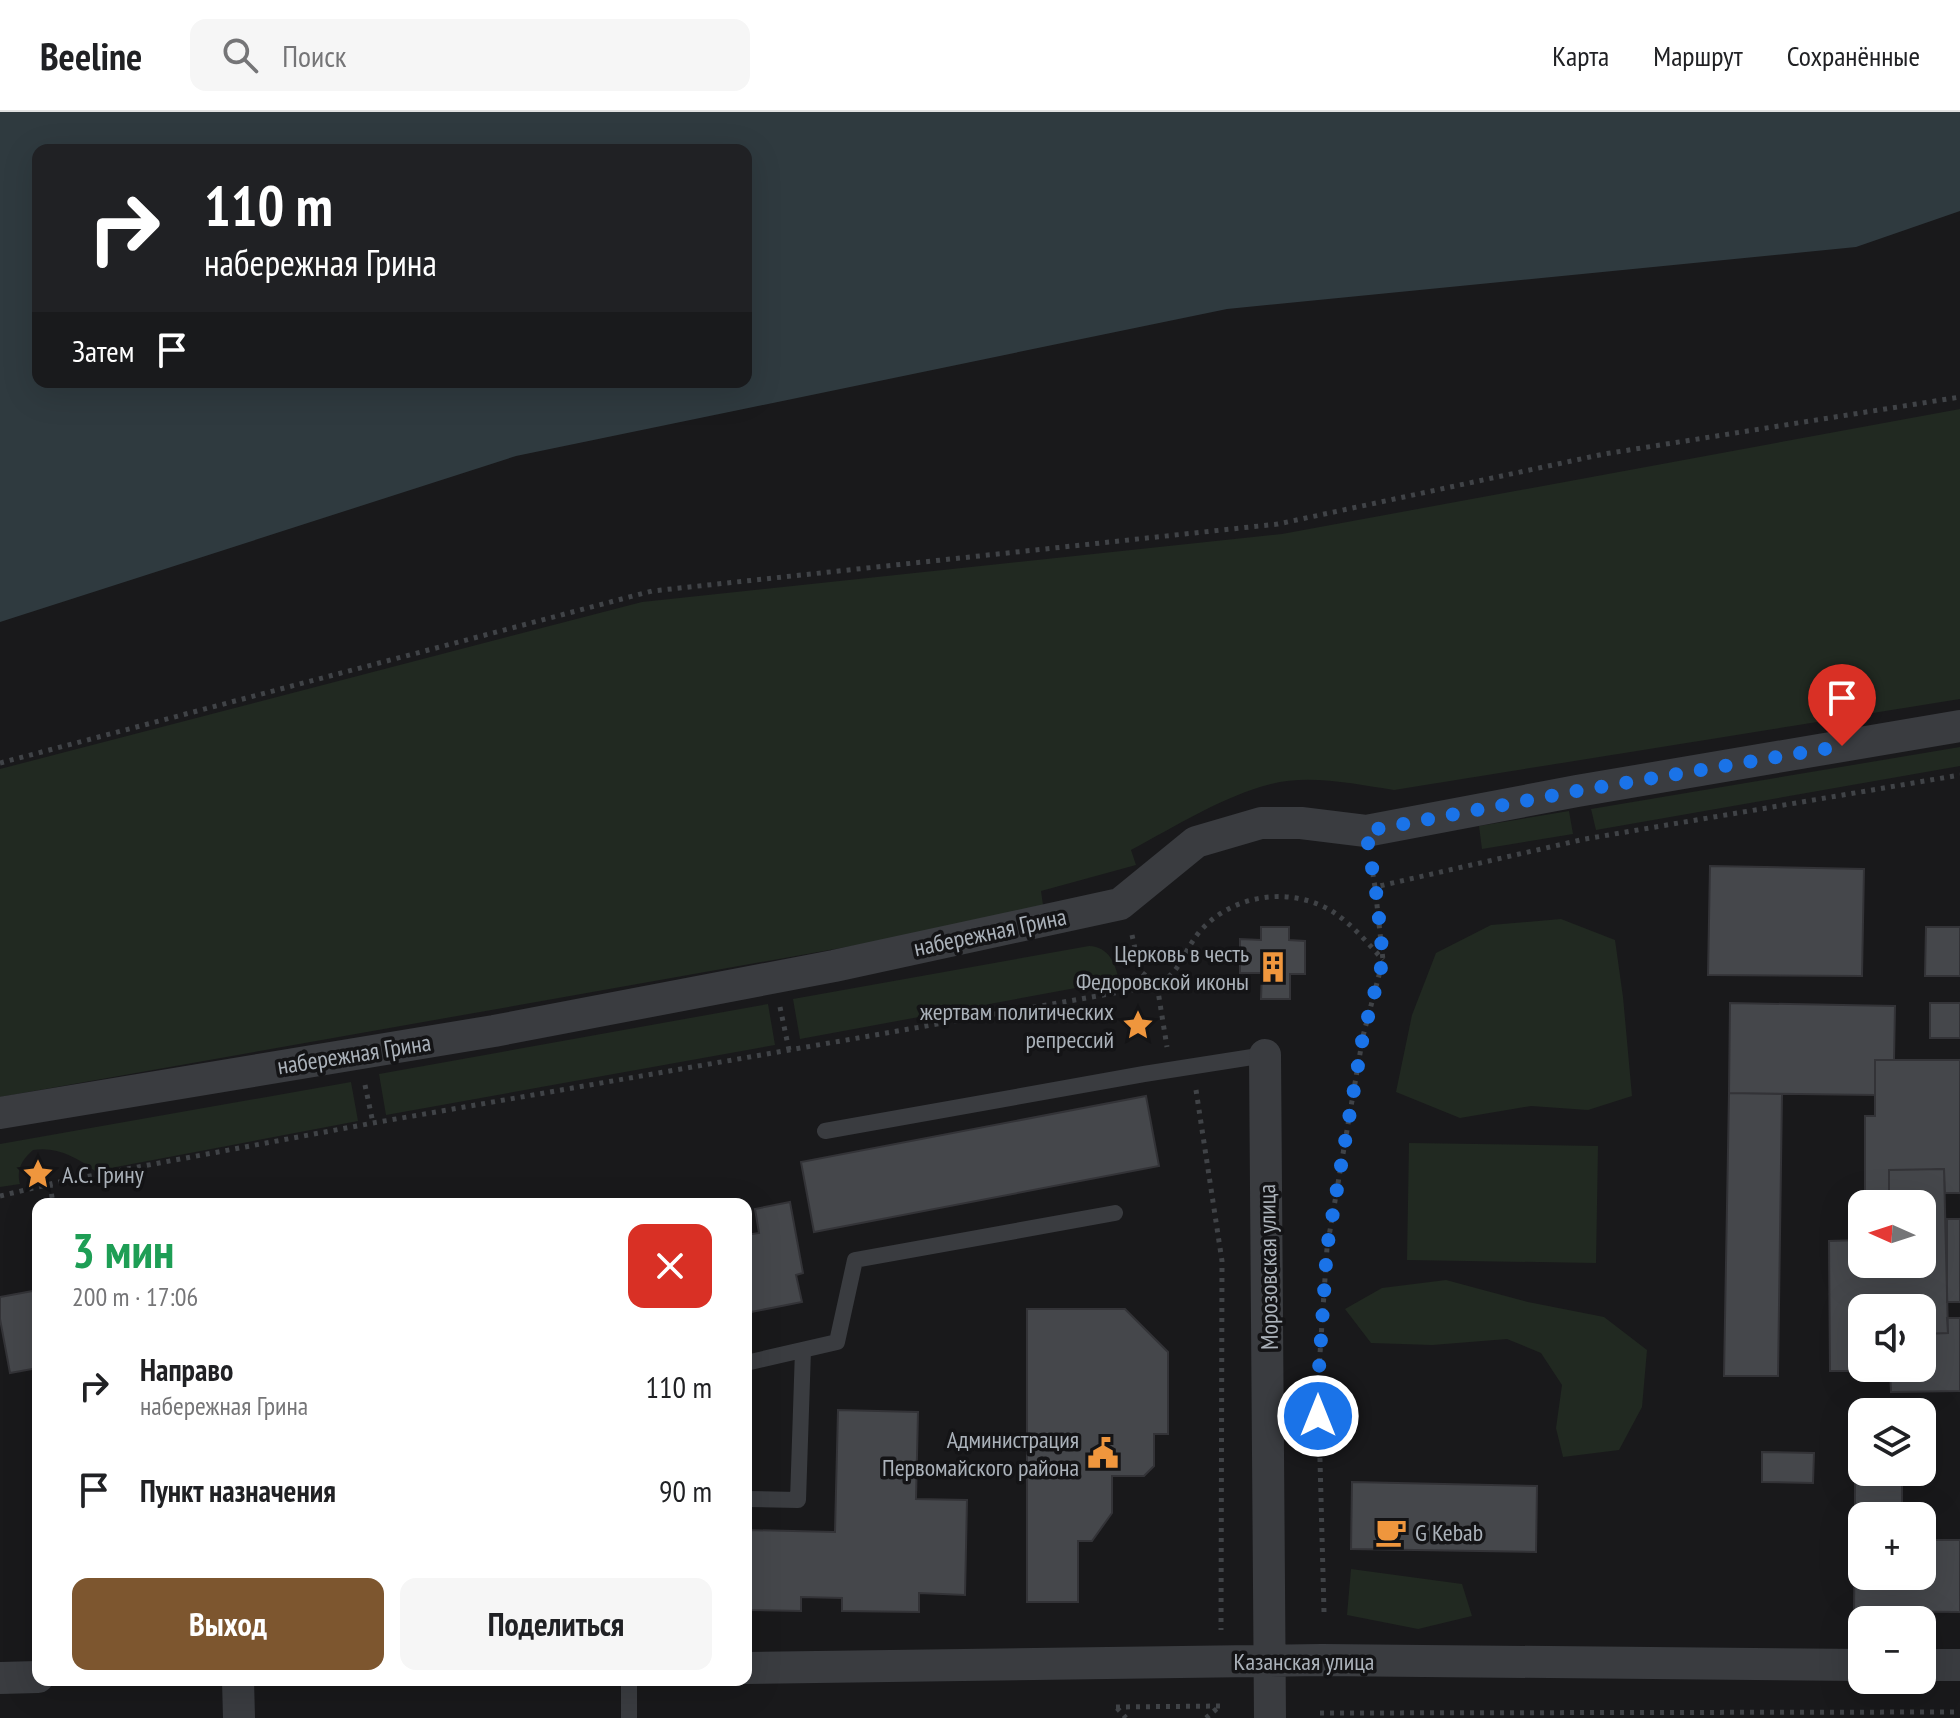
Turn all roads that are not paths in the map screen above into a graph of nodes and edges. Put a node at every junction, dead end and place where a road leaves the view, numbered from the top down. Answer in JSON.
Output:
{"nodes":[{"id":1,"x":1960,"y":726,"type":"edge"},
{"id":2,"x":1265,"y":1055,"type":"joint"},
{"id":3,"x":0,"y":1113,"type":"edge"},
{"id":4,"x":825,"y":1131,"type":"dead end"},
{"id":5,"x":1115,"y":1213,"type":"dead end"},
{"id":6,"x":803,"y":1350,"type":"junction"},
{"id":7,"x":752,"y":1362,"type":"edge"},
{"id":8,"x":752,"y":1499,"type":"edge"},
{"id":9,"x":1271,"y":1663,"type":"junction"},
{"id":10,"x":1848,"y":1665,"type":"edge"},
{"id":11,"x":1936,"y":1665,"type":"edge"},
{"id":12,"x":1960,"y":1665,"type":"edge"},
{"id":13,"x":752,"y":1668,"type":"edge"},
{"id":14,"x":32,"y":1677,"type":"edge"},
{"id":15,"x":0,"y":1678,"type":"edge"},
{"id":16,"x":238,"y":1686,"type":"edge"},
{"id":17,"x":629,"y":1686,"type":"edge"},
{"id":18,"x":239,"y":1718,"type":"edge"},
{"id":19,"x":629,"y":1718,"type":"edge"},
{"id":20,"x":1270,"y":1718,"type":"edge"}],
"edges":[{"from":1,"to":3,"type":"street","name":"набережная Грина"},
{"from":2,"to":4,"type":"lane"},
{"from":2,"to":9,"type":"street","name":"Морозовская улица"},
{"from":5,"to":6,"type":"lane"},
{"from":6,"to":7,"type":"lane"},
{"from":6,"to":8,"type":"lane"},
{"from":9,"to":10,"type":"street","name":"Казанская улица"},
{"from":9,"to":13,"type":"street","name":"Казанская улица"},
{"from":9,"to":20,"type":"street","name":"Морозовская улица"},
{"from":11,"to":12,"type":"street"},
{"from":14,"to":15,"type":"street"},
{"from":16,"to":18,"type":"street"},
{"from":17,"to":19,"type":"lane"}]}
